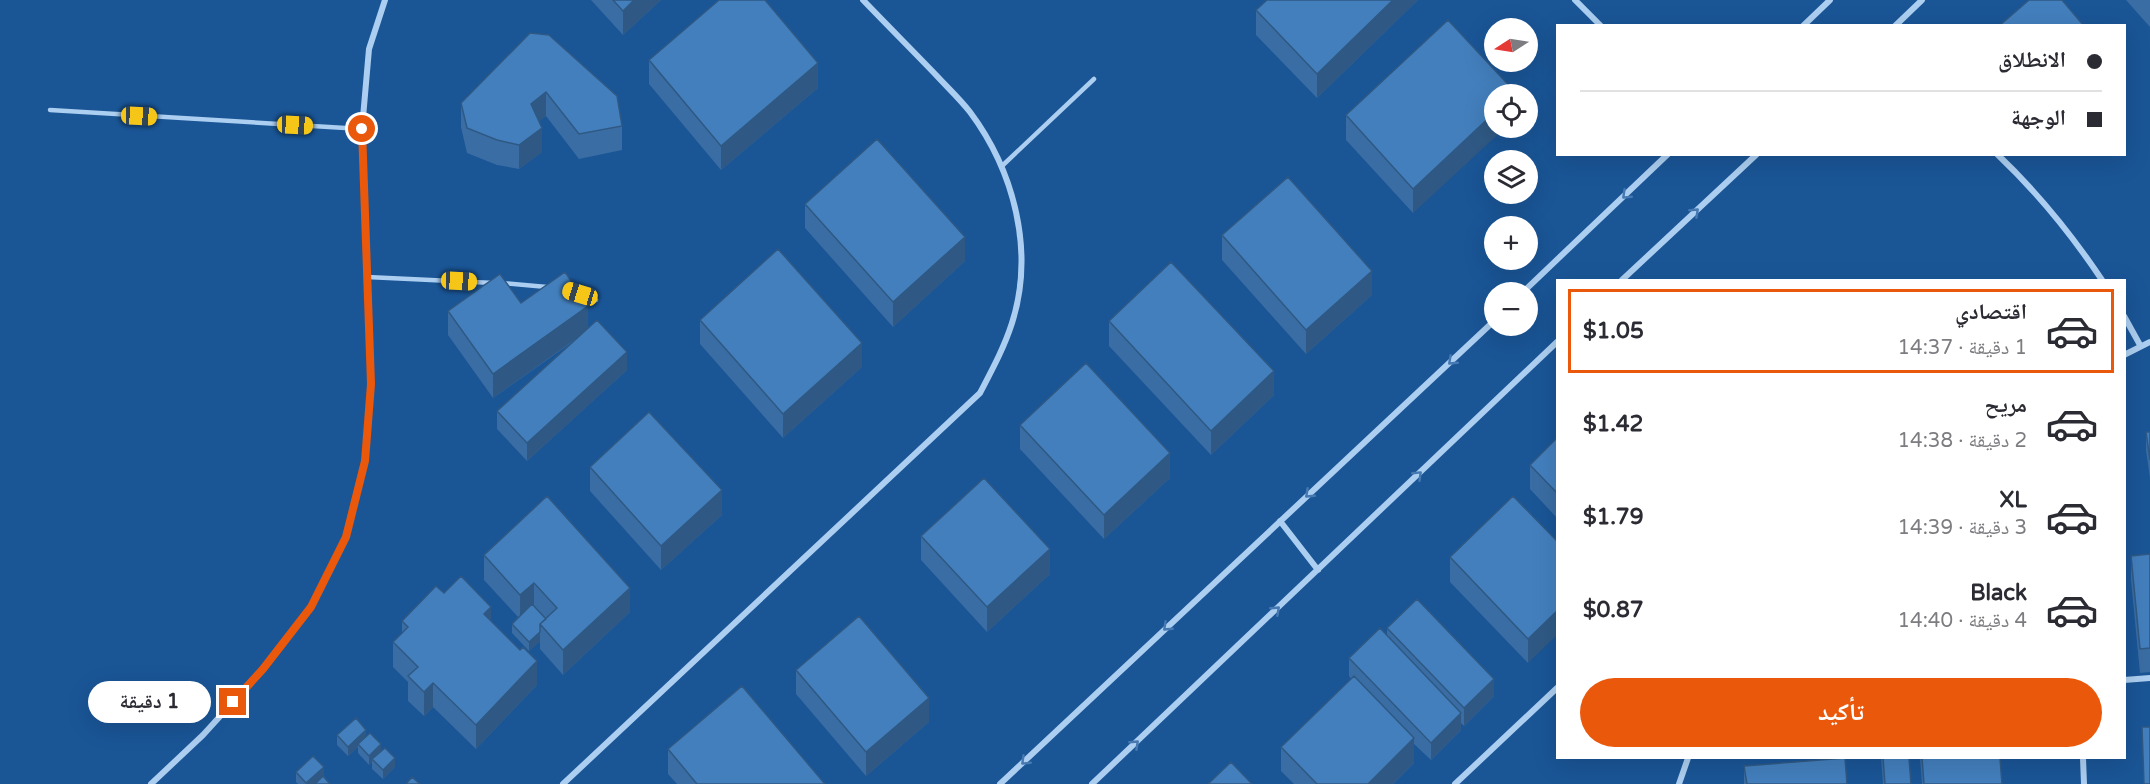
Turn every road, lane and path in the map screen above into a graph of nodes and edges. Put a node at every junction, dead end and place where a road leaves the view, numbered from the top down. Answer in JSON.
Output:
{"nodes":[{"id":1,"x":385,"y":0,"type":"edge"},
{"id":2,"x":863,"y":0,"type":"edge"},
{"id":3,"x":1575,"y":0,"type":"edge"},
{"id":4,"x":1830,"y":0,"type":"edge"},
{"id":5,"x":1922,"y":0,"type":"edge"},
{"id":6,"x":1599,"y":24,"type":"edge"},
{"id":7,"x":1805,"y":24,"type":"edge"},
{"id":8,"x":1897,"y":24,"type":"edge"},
{"id":9,"x":1094,"y":79,"type":"dead end"},
{"id":10,"x":50,"y":110,"type":"dead end"},
{"id":11,"x":362,"y":129,"type":"junction"},
{"id":12,"x":1666,"y":156,"type":"edge"},
{"id":13,"x":1755,"y":156,"type":"edge"},
{"id":14,"x":1999,"y":156,"type":"edge"},
{"id":15,"x":1002,"y":166,"type":"junction"},
{"id":16,"x":367,"y":277,"type":"junction"},
{"id":17,"x":1623,"y":279,"type":"edge"},
{"id":18,"x":2101,"y":279,"type":"edge"},
{"id":19,"x":1534,"y":282,"type":"edge"},
{"id":20,"x":552,"y":288,"type":"edge"},
{"id":21,"x":574,"y":293,"type":"edge"},
{"id":22,"x":596,"y":300,"type":"dead end"},
{"id":23,"x":2126,"y":320,"type":"edge"},
{"id":24,"x":1484,"y":330,"type":"edge"},
{"id":25,"x":2150,"y":342,"type":"edge"},
{"id":26,"x":1556,"y":343,"type":"edge"},
{"id":27,"x":2140,"y":345,"type":"junction"},
{"id":28,"x":2126,"y":354,"type":"edge"},
{"id":29,"x":1280,"y":521,"type":"junction"},
{"id":30,"x":1318,"y":570,"type":"junction"},
{"id":31,"x":2150,"y":678,"type":"edge"},
{"id":32,"x":2126,"y":680,"type":"edge"},
{"id":33,"x":1556,"y":689,"type":"edge"},
{"id":34,"x":1688,"y":759,"type":"edge"},
{"id":35,"x":2083,"y":759,"type":"edge"},
{"id":36,"x":151,"y":784,"type":"edge"},
{"id":37,"x":563,"y":784,"type":"edge"},
{"id":38,"x":1000,"y":784,"type":"edge"},
{"id":39,"x":1092,"y":784,"type":"edge"},
{"id":40,"x":1455,"y":784,"type":"edge"},
{"id":41,"x":1679,"y":784,"type":"edge"},
{"id":42,"x":2084,"y":784,"type":"edge"}],
"edges":[{"from":1,"to":11,"type":"street"},
{"from":2,"to":15,"type":"street"},
{"from":3,"to":6,"type":"street"},
{"from":4,"to":7,"type":"street"},
{"from":5,"to":8,"type":"street"},
{"from":9,"to":15,"type":"lane"},
{"from":10,"to":11,"type":"lane"},
{"from":11,"to":16,"type":"street"},
{"from":12,"to":19,"type":"street","one_way":true},
{"from":17,"to":13,"type":"street","one_way":true},
{"from":14,"to":18,"type":"street"},
{"from":15,"to":37,"type":"street"},
{"from":16,"to":20,"type":"lane"},
{"from":16,"to":36,"type":"street"},
{"from":21,"to":22,"type":"lane"},
{"from":23,"to":27,"type":"street"},
{"from":24,"to":29,"type":"street","one_way":true},
{"from":25,"to":27,"type":"street"},
{"from":30,"to":26,"type":"street","one_way":true},
{"from":27,"to":28,"type":"street"},
{"from":29,"to":30,"type":"street"},
{"from":29,"to":38,"type":"street","one_way":true},
{"from":39,"to":30,"type":"street","one_way":true},
{"from":31,"to":32,"type":"street"},
{"from":33,"to":40,"type":"street"},
{"from":34,"to":41,"type":"street"},
{"from":35,"to":42,"type":"street"}]}
